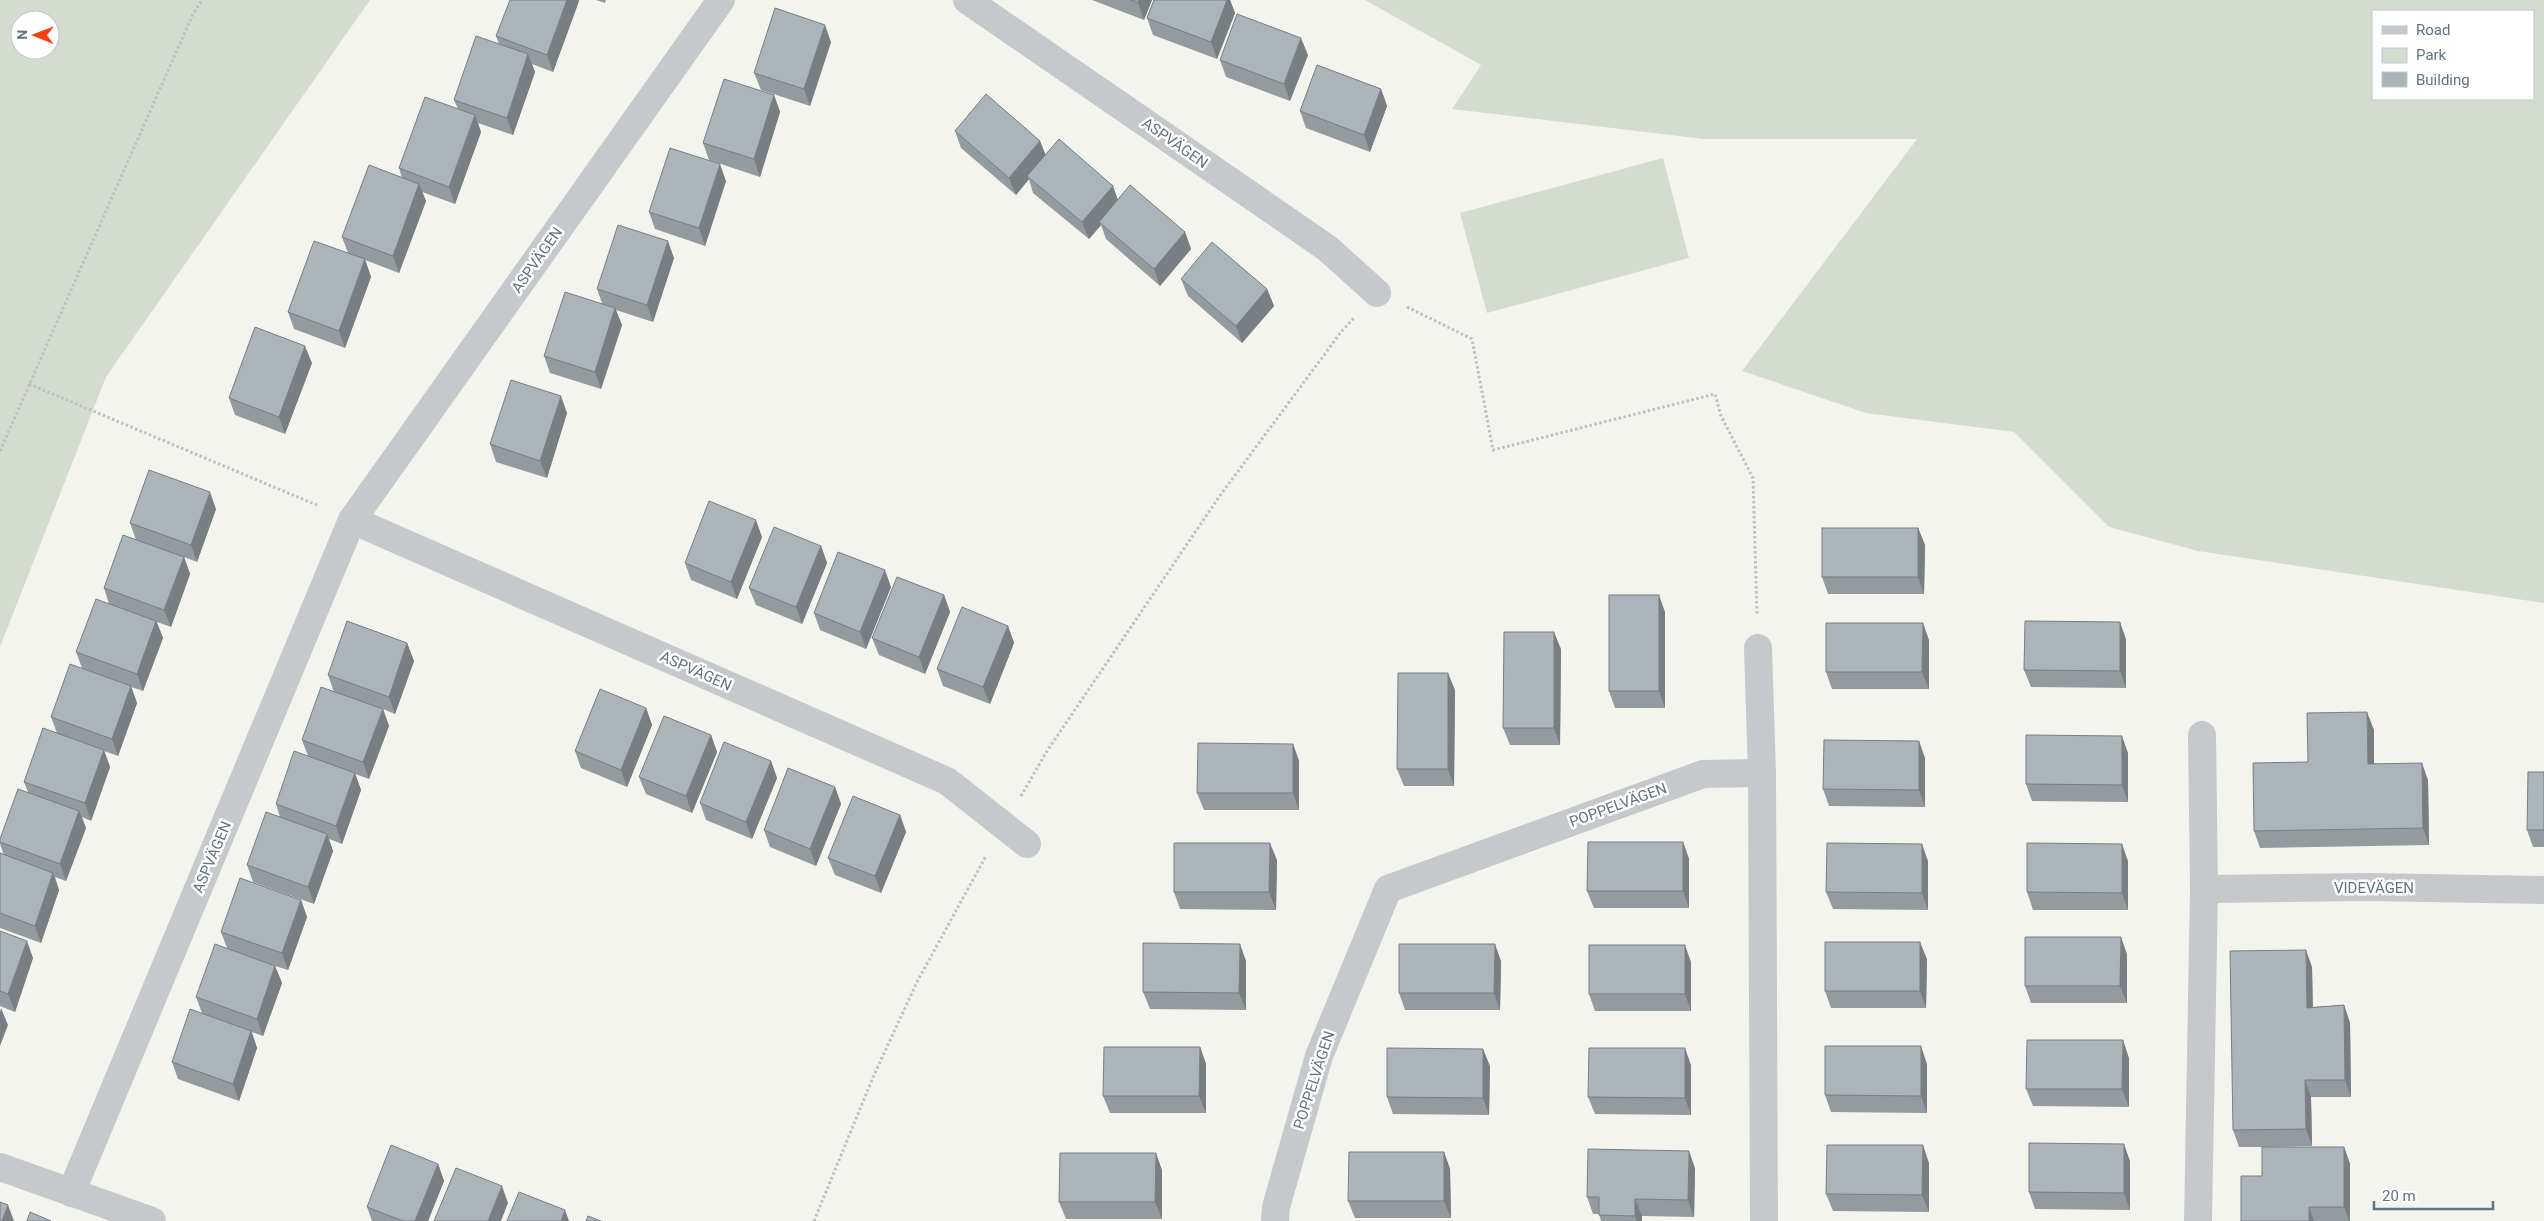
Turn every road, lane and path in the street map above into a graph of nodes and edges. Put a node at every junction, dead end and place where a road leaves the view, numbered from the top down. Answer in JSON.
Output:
{"nodes":[{"id":1,"x":202,"y":0,"type":"edge"},
{"id":2,"x":721,"y":0,"type":"edge"},
{"id":3,"x":968,"y":0,"type":"edge"},
{"id":4,"x":1377,"y":293,"type":"junction"},
{"id":5,"x":29,"y":384,"type":"junction"},
{"id":6,"x":0,"y":450,"type":"edge"},
{"id":7,"x":352,"y":520,"type":"junction"},
{"id":8,"x":1758,"y":648,"type":"joint"},
{"id":9,"x":2202,"y":735,"type":"dead end"},
{"id":10,"x":1762,"y":773,"type":"junction"},
{"id":11,"x":1004,"y":825,"type":"junction"},
{"id":12,"x":1027,"y":844,"type":"dead end"},
{"id":13,"x":2204,"y":889,"type":"junction"},
{"id":14,"x":2544,"y":890,"type":"edge"},
{"id":15,"x":0,"y":1167,"type":"edge"},
{"id":16,"x":71,"y":1193,"type":"junction"},
{"id":17,"x":152,"y":1221,"type":"edge"},
{"id":18,"x":814,"y":1221,"type":"edge"},
{"id":19,"x":1275,"y":1221,"type":"edge"},
{"id":20,"x":1764,"y":1221,"type":"edge"},
{"id":21,"x":2198,"y":1221,"type":"edge"}],
"edges":[{"from":1,"to":5,"type":"path"},
{"from":2,"to":7,"type":"street","name":"ASPVÄGEN"},
{"from":3,"to":4,"type":"street","name":"ASPVÄGEN"},
{"from":4,"to":8,"type":"path"},
{"from":4,"to":11,"type":"path"},
{"from":5,"to":6,"type":"path"},
{"from":5,"to":7,"type":"path"},
{"from":7,"to":11,"type":"street","name":"ASPVÄGEN"},
{"from":7,"to":16,"type":"street","name":"ASPVÄGEN"},
{"from":8,"to":10,"type":"street"},
{"from":9,"to":13,"type":"street"},
{"from":10,"to":19,"type":"street","name":"POPPELVÄGEN"},
{"from":10,"to":20,"type":"street"},
{"from":11,"to":12,"type":"street","name":"ASPVÄGEN"},
{"from":11,"to":18,"type":"path"},
{"from":13,"to":14,"type":"street","name":"VIDEVÄGEN"},
{"from":13,"to":21,"type":"street"},
{"from":15,"to":16,"type":"street"},
{"from":16,"to":17,"type":"street"}]}
